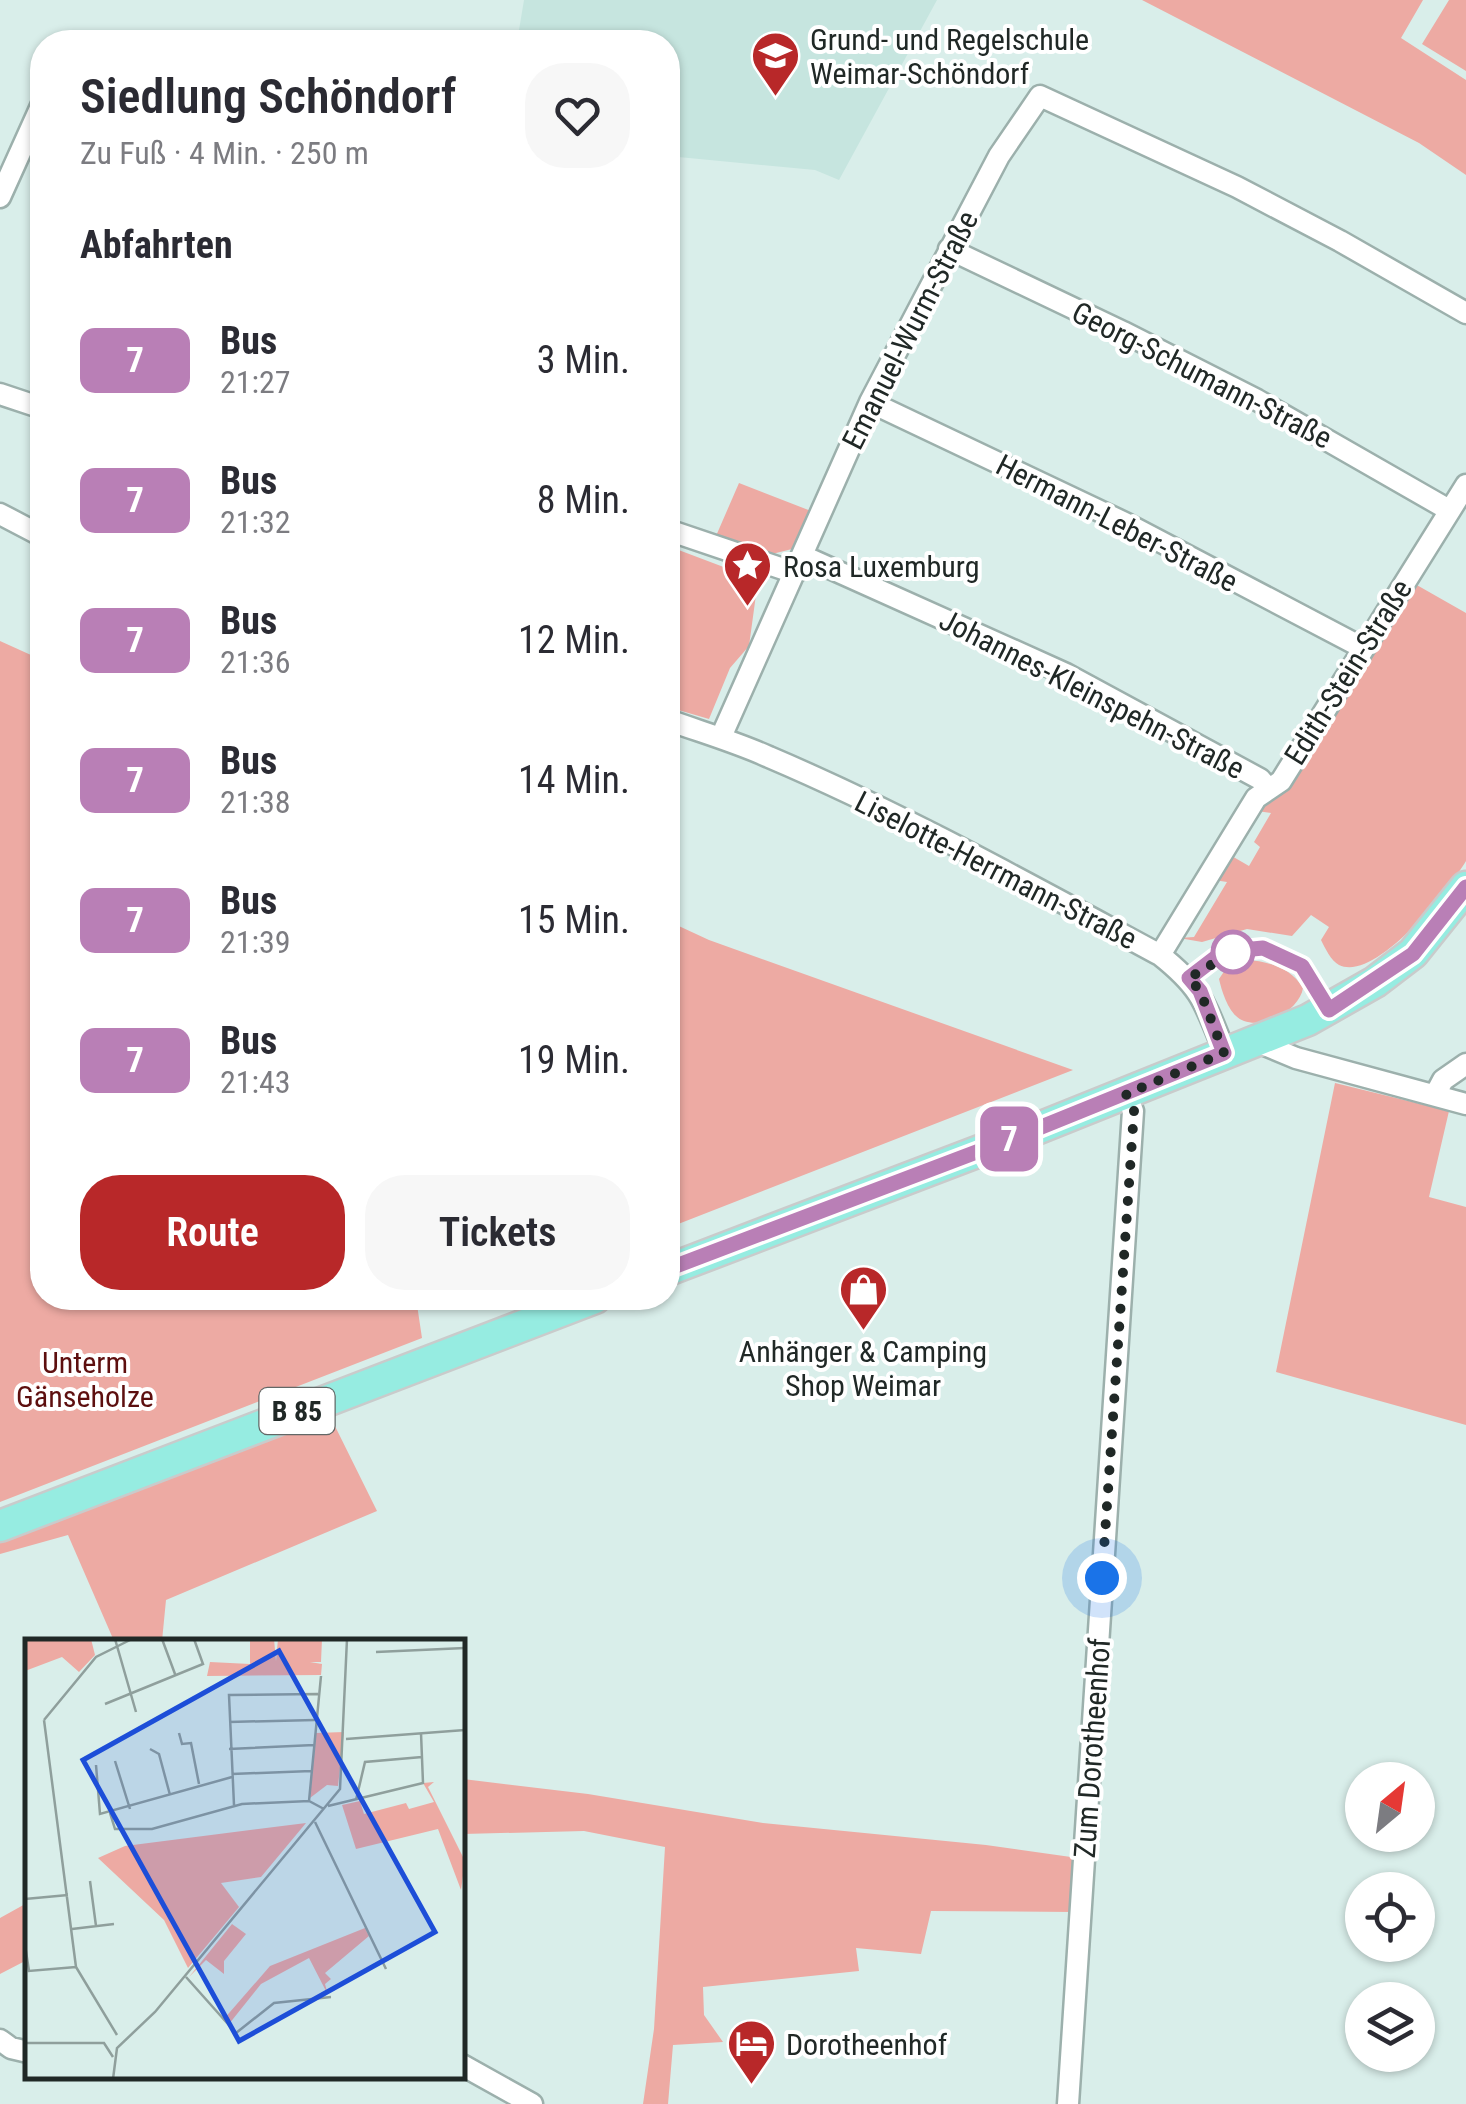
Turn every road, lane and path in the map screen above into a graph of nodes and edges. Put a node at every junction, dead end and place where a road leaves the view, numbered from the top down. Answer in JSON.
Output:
{"nodes":[{"id":1,"x":30,"y":131,"type":"edge"},
{"id":2,"x":0,"y":197,"type":"edge"},
{"id":3,"x":950,"y":249,"type":"junction"},
{"id":4,"x":1466,"y":314,"type":"edge"},
{"id":5,"x":0,"y":394,"type":"edge"},
{"id":6,"x":870,"y":402,"type":"junction"},
{"id":7,"x":30,"y":404,"type":"edge"},
{"id":8,"x":1466,"y":485,"type":"edge"},
{"id":9,"x":1449,"y":510,"type":"junction"},
{"id":10,"x":0,"y":514,"type":"edge"},
{"id":11,"x":30,"y":530,"type":"edge"},
{"id":12,"x":680,"y":533,"type":"edge"},
{"id":13,"x":799,"y":564,"type":"junction"},
{"id":14,"x":1363,"y":648,"type":"junction"},
{"id":15,"x":680,"y":724,"type":"edge"},
{"id":16,"x":721,"y":737,"type":"junction"},
{"id":17,"x":1268,"y":788,"type":"junction"},
{"id":18,"x":1466,"y":887,"type":"edge"},
{"id":19,"x":1160,"y":954,"type":"junction"},
{"id":20,"x":1255,"y":1041,"type":"junction"},
{"id":21,"x":1224,"y":1053,"type":"junction"},
{"id":22,"x":1466,"y":1064,"type":"edge"},
{"id":23,"x":1126,"y":1094,"type":"junction"},
{"id":24,"x":1435,"y":1095,"type":"junction"},
{"id":25,"x":1466,"y":1104,"type":"edge"},
{"id":26,"x":680,"y":1265,"type":"edge"},
{"id":27,"x":564,"y":1310,"type":"edge"},
{"id":28,"x":0,"y":1526,"type":"edge"},
{"id":29,"x":0,"y":2040,"type":"edge"},
{"id":30,"x":25,"y":2051,"type":"edge"},
{"id":31,"x":465,"y":2067,"type":"edge"},
{"id":32,"x":532,"y":2104,"type":"edge"},
{"id":33,"x":1068,"y":2104,"type":"edge"}],
"edges":[{"from":1,"to":2,"type":"street"},
{"from":3,"to":4,"type":"street","name":"Emanuel-Wurm-Straße"},
{"from":3,"to":6,"type":"street","name":"Emanuel-Wurm-Straße"},
{"from":3,"to":9,"type":"street","name":"Georg-Schumann-Straße"},
{"from":5,"to":7,"type":"street"},
{"from":6,"to":13,"type":"street","name":"Emanuel-Wurm-Straße"},
{"from":6,"to":14,"type":"street","name":"Hermann-Leber-Straße"},
{"from":8,"to":9,"type":"street","name":"Edith-Stein-Straße"},
{"from":9,"to":14,"type":"street","name":"Edith-Stein-Straße"},
{"from":10,"to":11,"type":"street"},
{"from":12,"to":13,"type":"street","name":"Johannes-Kleinspehn-Straße"},
{"from":13,"to":16,"type":"street","name":"Emanuel-Wurm-Straße"},
{"from":13,"to":17,"type":"street","name":"Johannes-Kleinspehn-Straße"},
{"from":14,"to":17,"type":"street","name":"Edith-Stein-Straße"},
{"from":15,"to":16,"type":"street","name":"Liselotte-Herrmann-Straße"},
{"from":16,"to":19,"type":"street","name":"Liselotte-Herrmann-Straße"},
{"from":17,"to":19,"type":"street","name":"Edith-Stein-Straße"},
{"from":18,"to":20,"type":"main road"},
{"from":19,"to":21,"type":"street","name":"Liselotte-Herrmann-Straße"},
{"from":20,"to":21,"type":"main road"},
{"from":20,"to":24,"type":"street"},
{"from":21,"to":23,"type":"main road"},
{"from":22,"to":24,"type":"street"},
{"from":23,"to":26,"type":"main road"},
{"from":23,"to":33,"type":"street","name":"Zum Dorotheenhof"},
{"from":24,"to":25,"type":"street"},
{"from":27,"to":28,"type":"main road","number":"B 85"},
{"from":29,"to":30,"type":"street"},
{"from":31,"to":32,"type":"street"}]}
